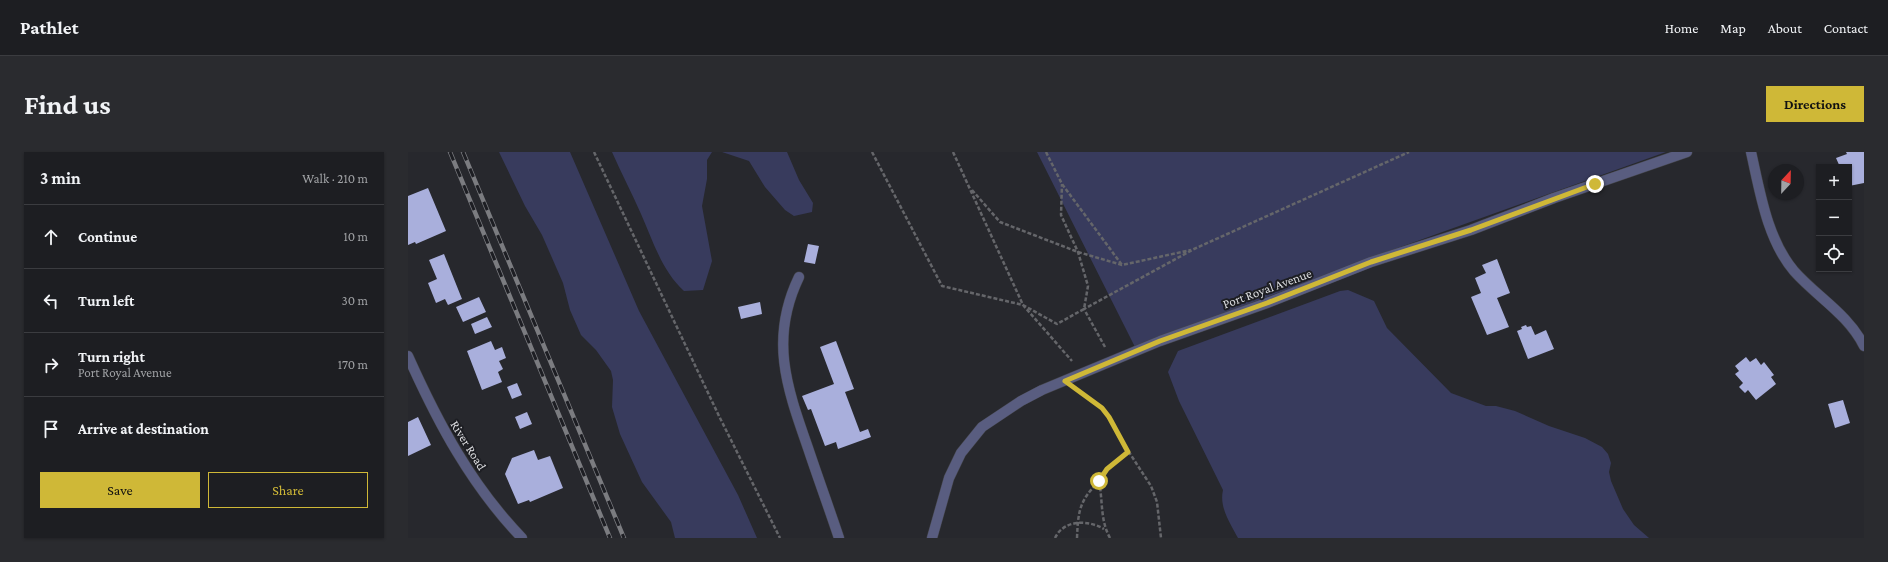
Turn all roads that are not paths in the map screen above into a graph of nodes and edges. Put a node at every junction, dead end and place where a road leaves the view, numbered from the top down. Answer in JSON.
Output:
{"nodes":[{"id":1,"x":1687,"y":152,"type":"edge"},
{"id":2,"x":1751,"y":152,"type":"edge"},
{"id":3,"x":799,"y":277,"type":"dead end"},
{"id":4,"x":1864,"y":346,"type":"edge"},
{"id":5,"x":408,"y":356,"type":"edge"},
{"id":6,"x":522,"y":538,"type":"edge"},
{"id":7,"x":839,"y":538,"type":"edge"},
{"id":8,"x":932,"y":538,"type":"edge"}],
"edges":[{"from":1,"to":8,"type":"street","name":"Port Royal Avenue"},
{"from":2,"to":4,"type":"street"},
{"from":3,"to":7,"type":"street"},
{"from":5,"to":6,"type":"street","name":"River Road"}]}
